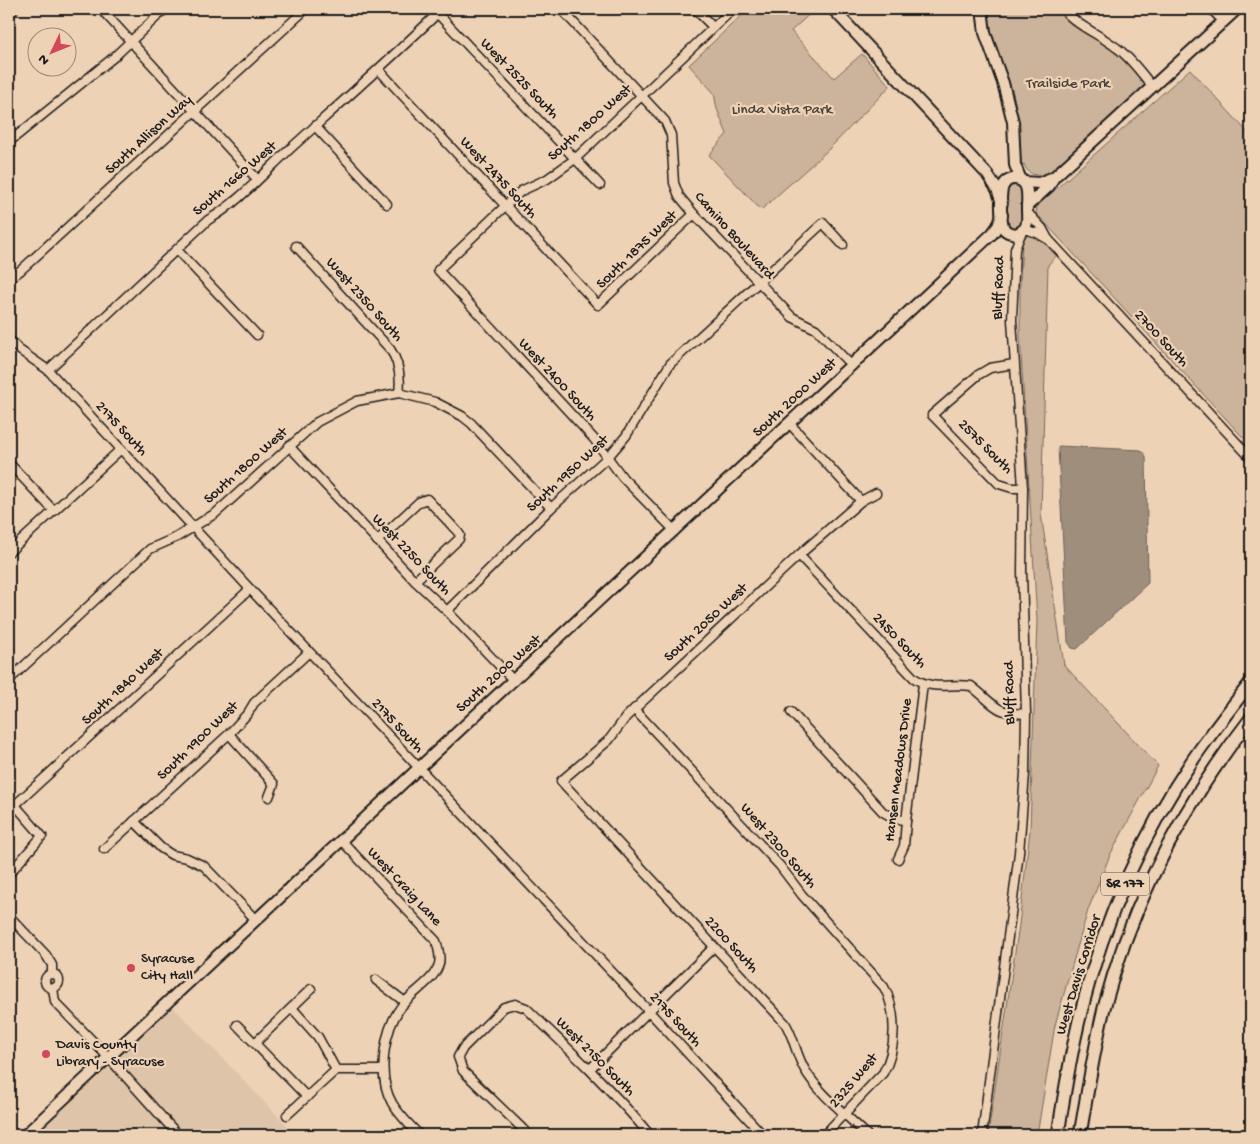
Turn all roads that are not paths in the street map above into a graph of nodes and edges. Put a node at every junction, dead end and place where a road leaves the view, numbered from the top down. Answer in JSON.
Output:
{"nodes":[{"id":1,"x":14,"y":9,"type":"edge"},
{"id":2,"x":101,"y":9,"type":"edge"},
{"id":3,"x":165,"y":9,"type":"edge"},
{"id":4,"x":306,"y":9,"type":"edge"},
{"id":5,"x":561,"y":9,"type":"edge"},
{"id":6,"x":695,"y":9,"type":"edge"},
{"id":7,"x":733,"y":9,"type":"edge"},
{"id":8,"x":833,"y":9,"type":"edge"},
{"id":9,"x":982,"y":9,"type":"edge"},
{"id":10,"x":1062,"y":9,"type":"edge"},
{"id":11,"x":1211,"y":9,"type":"edge"},
{"id":12,"x":1237,"y":9,"type":"edge"},
{"id":13,"x":440,"y":11,"type":"edge"},
{"id":14,"x":9,"y":14,"type":"edge"},
{"id":15,"x":1223,"y":21,"type":"junction"},
{"id":16,"x":713,"y":27,"type":"junction"},
{"id":17,"x":130,"y":40,"type":"junction"},
{"id":18,"x":379,"y":70,"type":"junction"},
{"id":19,"x":1152,"y":86,"type":"junction"},
{"id":20,"x":642,"y":94,"type":"junction"},
{"id":21,"x":196,"y":111,"type":"junction"},
{"id":22,"x":315,"y":126,"type":"junction"},
{"id":23,"x":9,"y":142,"type":"edge"},
{"id":24,"x":575,"y":159,"type":"junction"},
{"id":25,"x":1014,"y":159,"type":"junction"},
{"id":26,"x":988,"y":174,"type":"junction"},
{"id":27,"x":1054,"y":177,"type":"junction"},
{"id":28,"x":258,"y":179,"type":"junction"},
{"id":29,"x":1007,"y":181,"type":"junction"},
{"id":30,"x":1023,"y":181,"type":"junction"},
{"id":31,"x":600,"y":185,"type":"dead end"},
{"id":32,"x":1002,"y":202,"type":"junction"},
{"id":33,"x":387,"y":204,"type":"dead end"},
{"id":34,"x":505,"y":206,"type":"junction"},
{"id":35,"x":1027,"y":209,"type":"junction"},
{"id":36,"x":694,"y":214,"type":"junction"},
{"id":37,"x":1002,"y":215,"type":"junction"},
{"id":38,"x":1023,"y":230,"type":"junction"},
{"id":39,"x":1009,"y":232,"type":"junction"},
{"id":40,"x":992,"y":234,"type":"junction"},
{"id":41,"x":1049,"y":240,"type":"junction"},
{"id":42,"x":843,"y":245,"type":"dead end"},
{"id":43,"x":296,"y":246,"type":"dead end"},
{"id":44,"x":1015,"y":248,"type":"junction"},
{"id":45,"x":177,"y":250,"type":"junction"},
{"id":46,"x":438,"y":270,"type":"joint"},
{"id":47,"x":9,"y":279,"type":"edge"},
{"id":48,"x":758,"y":283,"type":"junction"},
{"id":49,"x":598,"y":305,"type":"joint"},
{"id":50,"x":257,"y":335,"type":"dead end"},
{"id":51,"x":9,"y":339,"type":"edge"},
{"id":52,"x":1014,"y":364,"type":"junction"},
{"id":53,"x":852,"y":366,"type":"junction"},
{"id":54,"x":48,"y":370,"type":"junction"},
{"id":55,"x":399,"y":393,"type":"junction"},
{"id":56,"x":790,"y":424,"type":"junction"},
{"id":57,"x":290,"y":446,"type":"junction"},
{"id":58,"x":121,"y":449,"type":"junction"},
{"id":59,"x":608,"y":457,"type":"junction"},
{"id":60,"x":1251,"y":458,"type":"edge"},
{"id":61,"x":9,"y":463,"type":"edge"},
{"id":62,"x":1023,"y":488,"type":"junction"},
{"id":63,"x":876,"y":493,"type":"dead end"},
{"id":64,"x":861,"y":501,"type":"junction"},
{"id":65,"x":551,"y":508,"type":"junction"},
{"id":66,"x":54,"y":512,"type":"junction"},
{"id":67,"x":193,"y":527,"type":"junction"},
{"id":68,"x":675,"y":531,"type":"junction"},
{"id":69,"x":378,"y":541,"type":"junction"},
{"id":70,"x":9,"y":552,"type":"edge"},
{"id":71,"x":798,"y":555,"type":"junction"},
{"id":72,"x":415,"y":581,"type":"junction"},
{"id":73,"x":250,"y":589,"type":"junction"},
{"id":74,"x":447,"y":611,"type":"junction"},
{"id":75,"x":309,"y":652,"type":"junction"},
{"id":76,"x":9,"y":680,"type":"edge"},
{"id":77,"x":514,"y":680,"type":"junction"},
{"id":78,"x":1251,"y":682,"type":"edge"},
{"id":79,"x":923,"y":684,"type":"junction"},
{"id":80,"x":634,"y":708,"type":"junction"},
{"id":81,"x":791,"y":712,"type":"dead end"},
{"id":82,"x":1026,"y":714,"type":"junction"},
{"id":83,"x":1251,"y":718,"type":"edge"},
{"id":84,"x":228,"y":734,"type":"junction"},
{"id":85,"x":418,"y":768,"type":"junction"},
{"id":86,"x":561,"y":781,"type":"joint"},
{"id":87,"x":269,"y":797,"type":"dead end"},
{"id":88,"x":9,"y":798,"type":"edge"},
{"id":89,"x":15,"y":805,"type":"junction"},
{"id":90,"x":134,"y":821,"type":"junction"},
{"id":91,"x":906,"y":821,"type":"junction"},
{"id":92,"x":342,"y":841,"type":"junction"},
{"id":93,"x":104,"y":849,"type":"dead end"},
{"id":94,"x":898,"y":859,"type":"dead end"},
{"id":95,"x":9,"y":874,"type":"edge"},
{"id":96,"x":9,"y":916,"type":"edge"},
{"id":97,"x":256,"y":920,"type":"junction"},
{"id":98,"x":714,"y":947,"type":"junction"},
{"id":99,"x":376,"y":980,"type":"dead end"},
{"id":100,"x":311,"y":989,"type":"dead end"},
{"id":101,"x":405,"y":1002,"type":"junction"},
{"id":102,"x":892,"y":1007,"type":"joint"},
{"id":103,"x":292,"y":1008,"type":"junction"},
{"id":104,"x":648,"y":1010,"type":"junction"},
{"id":105,"x":237,"y":1025,"type":"dead end"},
{"id":106,"x":255,"y":1043,"type":"junction"},
{"id":107,"x":109,"y":1058,"type":"junction"},
{"id":108,"x":590,"y":1069,"type":"junction"},
{"id":109,"x":336,"y":1070,"type":"junction"},
{"id":110,"x":384,"y":1070,"type":"junction"},
{"id":111,"x":307,"y":1097,"type":"junction"},
{"id":112,"x":846,"y":1113,"type":"junction"},
{"id":113,"x":287,"y":1115,"type":"dead end"},
{"id":114,"x":25,"y":1135,"type":"edge"},
{"id":115,"x":178,"y":1135,"type":"edge"},
{"id":116,"x":419,"y":1135,"type":"edge"},
{"id":117,"x":529,"y":1135,"type":"edge"},
{"id":118,"x":650,"y":1135,"type":"edge"},
{"id":119,"x":762,"y":1135,"type":"edge"},
{"id":120,"x":824,"y":1135,"type":"edge"},
{"id":121,"x":867,"y":1135,"type":"edge"},
{"id":122,"x":982,"y":1135,"type":"edge"},
{"id":123,"x":1058,"y":1135,"type":"edge"},
{"id":124,"x":1080,"y":1135,"type":"edge"}],
"edges":[{"from":1,"to":14,"type":"street"},
{"from":2,"to":17,"type":"street"},
{"from":3,"to":17,"type":"street"},
{"from":4,"to":21,"type":"street","name":"South Allison Way"},
{"from":5,"to":20,"type":"street","name":"Camino Boulevard"},
{"from":6,"to":16,"type":"street"},
{"from":7,"to":16,"type":"street","name":"South 1800 West"},
{"from":8,"to":26,"type":"main road"},
{"from":9,"to":25,"type":"main road"},
{"from":10,"to":19,"type":"street"},
{"from":11,"to":15,"type":"street"},
{"from":12,"to":15,"type":"main road"},
{"from":13,"to":18,"type":"street","name":"South 1660 West"},
{"from":13,"to":24,"type":"street","name":"West 2525 South"},
{"from":15,"to":19,"type":"main road"},
{"from":16,"to":20,"type":"street","name":"South 1800 West"},
{"from":17,"to":21,"type":"street"},
{"from":17,"to":23,"type":"street"},
{"from":18,"to":22,"type":"street","name":"South 1660 West"},
{"from":18,"to":34,"type":"street","name":"West 2475 South"},
{"from":19,"to":27,"type":"main road"},
{"from":20,"to":24,"type":"street","name":"South 1800 West"},
{"from":20,"to":36,"type":"street","name":"Camino Boulevard"},
{"from":21,"to":28,"type":"street"},
{"from":21,"to":47,"type":"street","name":"South Allison Way"},
{"from":22,"to":28,"type":"street","name":"South 1660 West"},
{"from":22,"to":33,"type":"street"},
{"from":24,"to":31,"type":"street","name":"West 2525 South"},
{"from":24,"to":34,"type":"street","name":"South 1800 West"},
{"from":25,"to":29,"type":"main road"},
{"from":25,"to":30,"type":"main road"},
{"from":26,"to":29,"type":"main road"},
{"from":26,"to":32,"type":"main road"},
{"from":27,"to":30,"type":"main road"},
{"from":27,"to":35,"type":"main road"},
{"from":28,"to":45,"type":"street","name":"South 1660 West"},
{"from":29,"to":30,"type":"main road"},
{"from":29,"to":32,"type":"main road"},
{"from":30,"to":35,"type":"main road"},
{"from":32,"to":37,"type":"main road"},
{"from":34,"to":46,"type":"street","name":"South 1800 West"},
{"from":34,"to":49,"type":"street","name":"West 2475 South"},
{"from":35,"to":38,"type":"main road"},
{"from":35,"to":41,"type":"street","name":"2700 South"},
{"from":36,"to":48,"type":"street","name":"Camino Boulevard"},
{"from":36,"to":49,"type":"street","name":"South 1875 West"},
{"from":37,"to":39,"type":"main road"},
{"from":37,"to":40,"type":"main road","name":"South 2000 West"},
{"from":38,"to":39,"type":"main road"},
{"from":38,"to":41,"type":"street"},
{"from":38,"to":44,"type":"street","name":"Bluff Road"},
{"from":39,"to":40,"type":"main road"},
{"from":39,"to":44,"type":"street","name":"Bluff Road"},
{"from":40,"to":53,"type":"main road","name":"South 2000 West"},
{"from":41,"to":60,"type":"street","name":"2700 South"},
{"from":42,"to":48,"type":"street","name":"South 1950 West"},
{"from":43,"to":55,"type":"street","name":"West 2350 South"},
{"from":44,"to":52,"type":"street","name":"Bluff Road"},
{"from":45,"to":50,"type":"street"},
{"from":45,"to":54,"type":"street","name":"South 1660 West"},
{"from":46,"to":59,"type":"street","name":"West 2400 South"},
{"from":48,"to":53,"type":"street","name":"Camino Boulevard"},
{"from":48,"to":59,"type":"street","name":"South 1950 West"},
{"from":51,"to":54,"type":"street","name":"2175 South"},
{"from":52,"to":62,"type":"street","name":"Bluff Road"},
{"from":52,"to":62,"type":"street","name":"2575 South"},
{"from":53,"to":56,"type":"main road","name":"South 2000 West"},
{"from":54,"to":58,"type":"street","name":"2175 South"},
{"from":55,"to":57,"type":"street","name":"South 1800 West"},
{"from":55,"to":65,"type":"street"},
{"from":56,"to":64,"type":"street"},
{"from":56,"to":68,"type":"main road","name":"South 2000 West"},
{"from":57,"to":67,"type":"street","name":"South 1800 West"},
{"from":57,"to":69,"type":"street","name":"West 2250 South"},
{"from":58,"to":66,"type":"street"},
{"from":58,"to":67,"type":"street","name":"2175 South"},
{"from":59,"to":65,"type":"street","name":"South 1950 West"},
{"from":59,"to":68,"type":"street","name":"West 2400 South"},
{"from":61,"to":66,"type":"street"},
{"from":62,"to":82,"type":"street","name":"Bluff Road"},
{"from":63,"to":64,"type":"street","name":"South 2050 West"},
{"from":64,"to":71,"type":"street","name":"South 2050 West"},
{"from":65,"to":74,"type":"street","name":"South 1950 West"},
{"from":66,"to":70,"type":"street"},
{"from":67,"to":73,"type":"street","name":"2175 South"},
{"from":67,"to":76,"type":"street","name":"South 1800 West"},
{"from":68,"to":77,"type":"main road","name":"South 2000 West"},
{"from":69,"to":72,"type":"street","name":"West 2250 South"},
{"from":69,"to":72,"type":"street"},
{"from":71,"to":79,"type":"street","name":"2450 South"},
{"from":71,"to":80,"type":"street","name":"South 2050 West"},
{"from":72,"to":74,"type":"street","name":"West 2250 South"},
{"from":73,"to":75,"type":"street","name":"2175 South"},
{"from":73,"to":89,"type":"street","name":"South 1840 West"},
{"from":74,"to":77,"type":"street","name":"West 2250 South"},
{"from":75,"to":84,"type":"street","name":"South 1900 West"},
{"from":75,"to":85,"type":"street","name":"2175 South"},
{"from":77,"to":85,"type":"main road","name":"South 2000 West"},
{"from":78,"to":123,"type":"highway","name":"West Davis Corridor","number":"SR 177"},
{"from":79,"to":82,"type":"street","name":"2450 South"},
{"from":79,"to":91,"type":"street","name":"Hansen Meadows Drive"},
{"from":80,"to":86,"type":"street","name":"South 2050 West"},
{"from":80,"to":102,"type":"street","name":"West 2300 South"},
{"from":81,"to":91,"type":"street"},
{"from":82,"to":122,"type":"street","name":"Bluff Road"},
{"from":83,"to":124,"type":"highway","number":"SR 177"},
{"from":84,"to":87,"type":"street"},
{"from":84,"to":90,"type":"street","name":"South 1900 West"},
{"from":85,"to":92,"type":"main road","name":"South 2000 West"},
{"from":85,"to":104,"type":"street","name":"2175 South"},
{"from":86,"to":98,"type":"street","name":"2200 South"},
{"from":88,"to":89,"type":"street"},
{"from":89,"to":95,"type":"street"},
{"from":90,"to":93,"type":"street","name":"South 1900 West"},
{"from":90,"to":97,"type":"street"},
{"from":91,"to":94,"type":"street","name":"Hansen Meadows Drive"},
{"from":92,"to":97,"type":"main road","name":"South 2000 West"},
{"from":92,"to":101,"type":"street","name":"West Craig Lane"},
{"from":96,"to":107,"type":"street"},
{"from":97,"to":107,"type":"main road","name":"South 2000 West"},
{"from":98,"to":104,"type":"street"},
{"from":98,"to":112,"type":"street","name":"2200 South"},
{"from":99,"to":101,"type":"street"},
{"from":100,"to":103,"type":"street"},
{"from":101,"to":110,"type":"street"},
{"from":102,"to":112,"type":"street","name":"2325 West"},
{"from":103,"to":106,"type":"street"},
{"from":103,"to":109,"type":"street"},
{"from":104,"to":108,"type":"street"},
{"from":104,"to":119,"type":"street","name":"2175 South"},
{"from":105,"to":106,"type":"street"},
{"from":106,"to":111,"type":"street"},
{"from":107,"to":114,"type":"main road","name":"South 2000 West"},
{"from":107,"to":115,"type":"street"},
{"from":108,"to":117,"type":"street","name":"West 2150 South"},
{"from":108,"to":118,"type":"street","name":"West 2150 South"},
{"from":109,"to":110,"type":"street"},
{"from":109,"to":111,"type":"street"},
{"from":110,"to":116,"type":"street"},
{"from":111,"to":113,"type":"street"},
{"from":112,"to":120,"type":"street","name":"2325 West"},
{"from":112,"to":121,"type":"street","name":"2200 South"}]}
